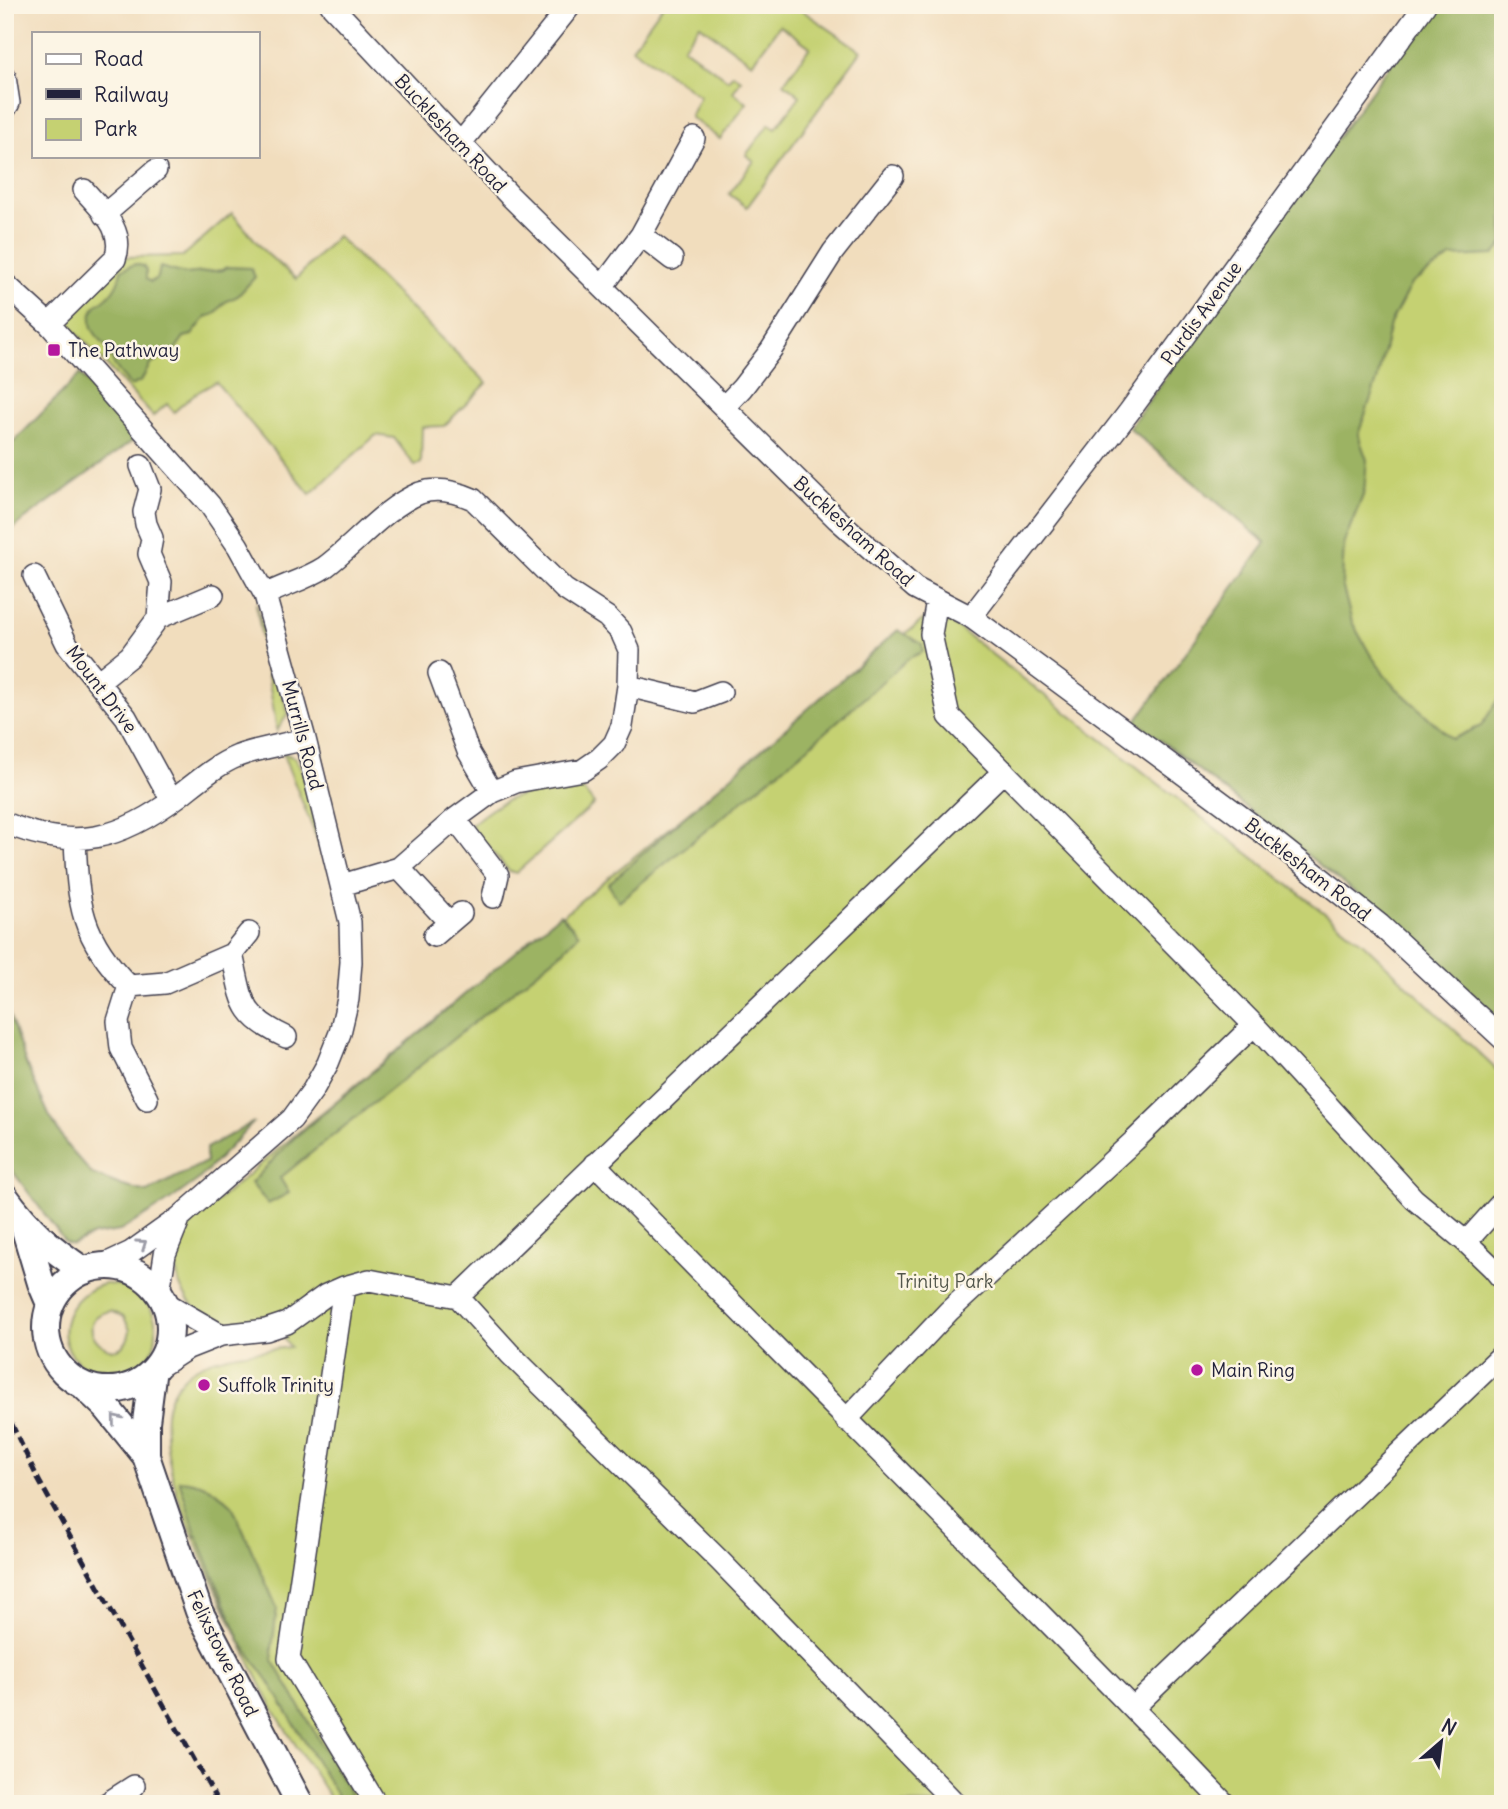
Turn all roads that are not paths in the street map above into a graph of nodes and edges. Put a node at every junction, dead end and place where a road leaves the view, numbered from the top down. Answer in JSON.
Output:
{"nodes":[{"id":1,"x":331,"y":5,"type":"edge"},
{"id":2,"x":571,"y":5,"type":"edge"},
{"id":3,"x":1425,"y":5,"type":"edge"},
{"id":4,"x":5,"y":77,"type":"edge"},
{"id":5,"x":5,"y":108,"type":"edge"},
{"id":6,"x":694,"y":138,"type":"dead end"},
{"id":7,"x":460,"y":144,"type":"junction"},
{"id":8,"x":156,"y":170,"type":"dead end"},
{"id":9,"x":892,"y":176,"type":"dead end"},
{"id":10,"x":84,"y":190,"type":"dead end"},
{"id":11,"x":104,"y":215,"type":"junction"},
{"id":12,"x":641,"y":235,"type":"junction"},
{"id":13,"x":672,"y":259,"type":"dead end"},
{"id":14,"x":5,"y":284,"type":"edge"},
{"id":15,"x":602,"y":286,"type":"junction"},
{"id":16,"x":49,"y":324,"type":"junction"},
{"id":17,"x":724,"y":407,"type":"junction"},
{"id":18,"x":141,"y":466,"type":"dead end"},
{"id":19,"x":34,"y":576,"type":"dead end"},
{"id":20,"x":213,"y":595,"type":"dead end"},
{"id":21,"x":265,"y":595,"type":"junction"},
{"id":22,"x":937,"y":600,"type":"junction"},
{"id":23,"x":971,"y":617,"type":"junction"},
{"id":24,"x":158,"y":618,"type":"junction"},
{"id":25,"x":439,"y":673,"type":"dead end"},
{"id":26,"x":99,"y":681,"type":"junction"},
{"id":27,"x":628,"y":686,"type":"junction"},
{"id":28,"x":720,"y":692,"type":"dead end"},
{"id":29,"x":305,"y":739,"type":"junction"},
{"id":30,"x":1004,"y":771,"type":"junction"},
{"id":31,"x":492,"y":792,"type":"junction"},
{"id":32,"x":172,"y":801,"type":"junction"},
{"id":33,"x":455,"y":819,"type":"junction"},
{"id":34,"x":5,"y":823,"type":"edge"},
{"id":35,"x":75,"y":840,"type":"junction"},
{"id":36,"x":399,"y":868,"type":"junction"},
{"id":37,"x":342,"y":885,"type":"junction"},
{"id":38,"x":493,"y":897,"type":"dead end"},
{"id":39,"x":448,"y":923,"type":"dead end"},
{"id":40,"x":249,"y":933,"type":"dead end"},
{"id":41,"x":232,"y":954,"type":"junction"},
{"id":42,"x":130,"y":986,"type":"junction"},
{"id":43,"x":1254,"y":1025,"type":"junction"},
{"id":44,"x":286,"y":1037,"type":"dead end"},
{"id":45,"x":1503,"y":1039,"type":"edge"},
{"id":46,"x":147,"y":1098,"type":"dead end"},
{"id":47,"x":596,"y":1164,"type":"junction"},
{"id":48,"x":5,"y":1197,"type":"edge"},
{"id":49,"x":1503,"y":1201,"type":"edge"},
{"id":50,"x":180,"y":1217,"type":"junction"},
{"id":51,"x":22,"y":1220,"type":"junction"},
{"id":52,"x":1466,"y":1242,"type":"junction"},
{"id":53,"x":93,"y":1268,"type":"junction"},
{"id":54,"x":1503,"y":1280,"type":"edge"},
{"id":55,"x":344,"y":1287,"type":"junction"},
{"id":56,"x":458,"y":1297,"type":"junction"},
{"id":57,"x":162,"y":1298,"type":"junction"},
{"id":58,"x":50,"y":1304,"type":"junction"},
{"id":59,"x":221,"y":1335,"type":"junction"},
{"id":60,"x":1503,"y":1354,"type":"edge"},
{"id":61,"x":155,"y":1371,"type":"junction"},
{"id":62,"x":83,"y":1385,"type":"junction"},
{"id":63,"x":846,"y":1420,"type":"junction"},
{"id":64,"x":146,"y":1456,"type":"junction"},
{"id":65,"x":1133,"y":1708,"type":"junction"},
{"id":66,"x":134,"y":1786,"type":"dead end"},
{"id":67,"x":106,"y":1804,"type":"edge"},
{"id":68,"x":300,"y":1804,"type":"edge"},
{"id":69,"x":376,"y":1804,"type":"edge"},
{"id":70,"x":956,"y":1804,"type":"edge"},
{"id":71,"x":1224,"y":1804,"type":"edge"}],
"edges":[{"from":1,"to":7,"type":"street","name":"Bucklesham Road"},
{"from":2,"to":7,"type":"street"},
{"from":3,"to":23,"type":"street","name":"Purdis Avenue"},
{"from":4,"to":5,"type":"street"},
{"from":6,"to":12,"type":"street"},
{"from":7,"to":15,"type":"street","name":"Bucklesham Road"},
{"from":8,"to":11,"type":"street"},
{"from":9,"to":17,"type":"street"},
{"from":10,"to":11,"type":"street"},
{"from":11,"to":16,"type":"street"},
{"from":12,"to":13,"type":"street"},
{"from":12,"to":15,"type":"street"},
{"from":14,"to":16,"type":"street","name":"Murrills Road"},
{"from":15,"to":17,"type":"street","name":"Bucklesham Road"},
{"from":16,"to":21,"type":"street","name":"Murrills Road"},
{"from":17,"to":22,"type":"street","name":"Bucklesham Road"},
{"from":18,"to":24,"type":"street"},
{"from":19,"to":26,"type":"street","name":"Mount Drive"},
{"from":20,"to":24,"type":"street"},
{"from":21,"to":27,"type":"street"},
{"from":21,"to":29,"type":"street","name":"Murrills Road"},
{"from":22,"to":23,"type":"street","name":"Bucklesham Road"},
{"from":22,"to":30,"type":"street"},
{"from":23,"to":45,"type":"street","name":"Bucklesham Road"},
{"from":24,"to":26,"type":"street"},
{"from":25,"to":31,"type":"street"},
{"from":26,"to":32,"type":"street","name":"Mount Drive"},
{"from":27,"to":28,"type":"street"},
{"from":27,"to":31,"type":"street"},
{"from":29,"to":32,"type":"street"},
{"from":29,"to":37,"type":"street","name":"Murrills Road"},
{"from":30,"to":43,"type":"street"},
{"from":30,"to":47,"type":"street"},
{"from":31,"to":33,"type":"street"},
{"from":32,"to":35,"type":"street"},
{"from":33,"to":36,"type":"street"},
{"from":33,"to":38,"type":"street"},
{"from":34,"to":35,"type":"street"},
{"from":35,"to":42,"type":"street"},
{"from":36,"to":37,"type":"street"},
{"from":36,"to":39,"type":"street"},
{"from":37,"to":50,"type":"street","name":"Murrills Road"},
{"from":40,"to":41,"type":"street"},
{"from":41,"to":42,"type":"street"},
{"from":41,"to":44,"type":"street"},
{"from":42,"to":46,"type":"street"},
{"from":43,"to":52,"type":"street"},
{"from":43,"to":63,"type":"street"},
{"from":47,"to":56,"type":"street"},
{"from":47,"to":63,"type":"street"},
{"from":48,"to":51,"type":"main road"},
{"from":49,"to":52,"type":"street"},
{"from":53,"to":50,"type":"street","name":"Murrills Road","one_way":true},
{"from":50,"to":57,"type":"street","name":"Murrills Road"},
{"from":51,"to":53,"type":"main road"},
{"from":51,"to":58,"type":"main road"},
{"from":52,"to":54,"type":"street"},
{"from":53,"to":57,"type":"main road"},
{"from":53,"to":58,"type":"main road"},
{"from":55,"to":56,"type":"street"},
{"from":55,"to":59,"type":"street"},
{"from":55,"to":69,"type":"street"},
{"from":56,"to":70,"type":"street"},
{"from":57,"to":59,"type":"street"},
{"from":57,"to":61,"type":"main road"},
{"from":58,"to":62,"type":"main road"},
{"from":59,"to":61,"type":"street"},
{"from":60,"to":65,"type":"street"},
{"from":61,"to":62,"type":"main road"},
{"from":61,"to":64,"type":"main road","name":"Felixstowe Road"},
{"from":64,"to":62,"type":"main road","name":"Felixstowe Road","one_way":true},
{"from":63,"to":65,"type":"street"},
{"from":64,"to":68,"type":"main road","name":"Felixstowe Road"},
{"from":65,"to":71,"type":"street"},
{"from":66,"to":67,"type":"street"}]}
